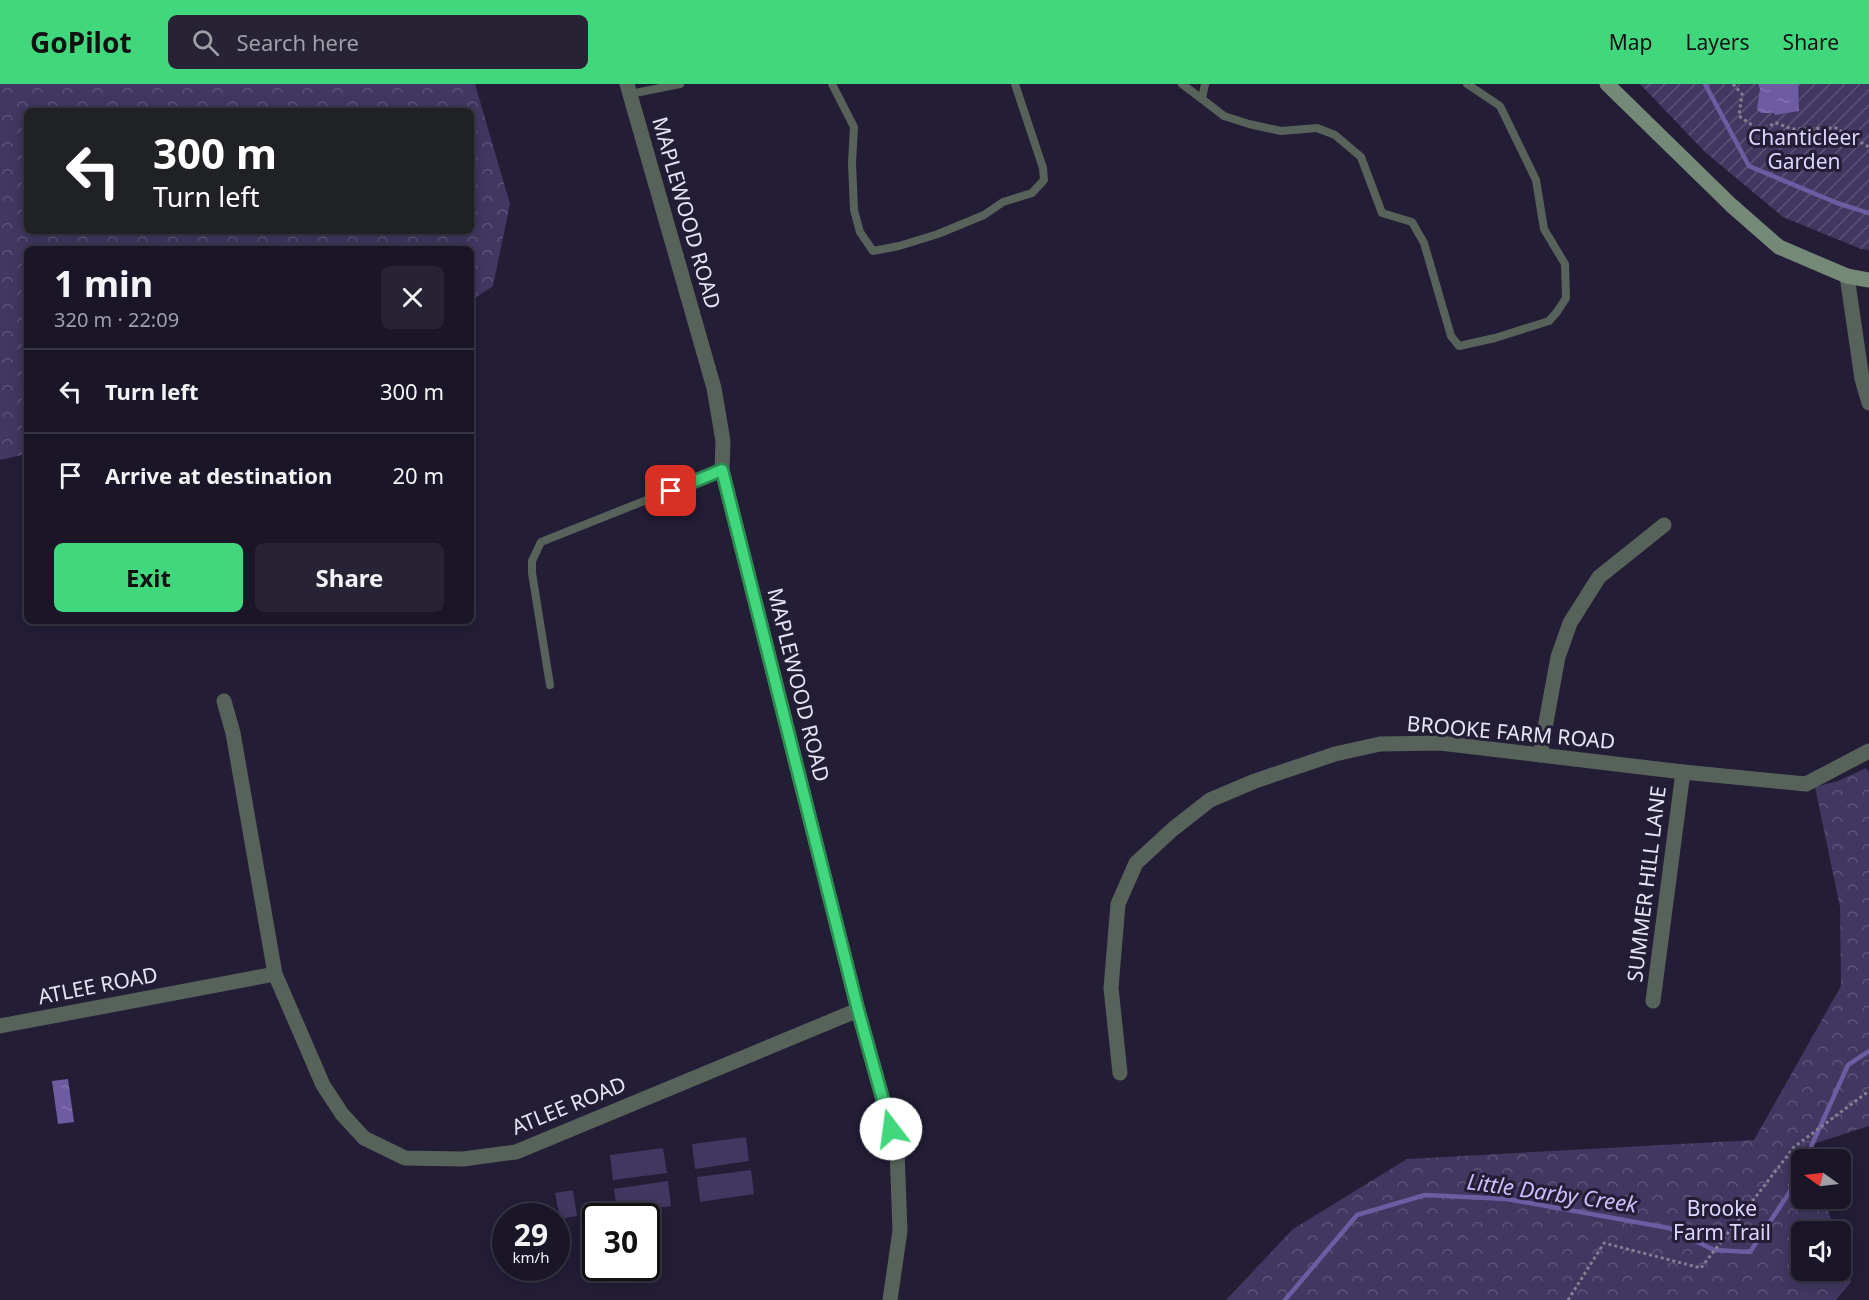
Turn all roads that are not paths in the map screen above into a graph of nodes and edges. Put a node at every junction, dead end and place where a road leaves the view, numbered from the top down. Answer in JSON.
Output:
{"nodes":[{"id":1,"x":680,"y":84,"type":"edge"},
{"id":2,"x":832,"y":84,"type":"edge"},
{"id":3,"x":1015,"y":84,"type":"edge"},
{"id":4,"x":1182,"y":84,"type":"edge"},
{"id":5,"x":1204,"y":84,"type":"edge"},
{"id":6,"x":1467,"y":84,"type":"edge"},
{"id":7,"x":1607,"y":84,"type":"edge"},
{"id":8,"x":628,"y":89,"type":"edge"},
{"id":9,"x":1202,"y":99,"type":"junction"},
{"id":10,"x":1847,"y":276,"type":"junction"},
{"id":11,"x":1869,"y":280,"type":"edge"},
{"id":12,"x":1869,"y":403,"type":"edge"},
{"id":13,"x":722,"y":470,"type":"junction"},
{"id":14,"x":1664,"y":525,"type":"dead end"},
{"id":15,"x":550,"y":685,"type":"dead end"},
{"id":16,"x":225,"y":701,"type":"dead end"},
{"id":17,"x":1869,"y":752,"type":"edge"},
{"id":18,"x":1540,"y":755,"type":"junction"},
{"id":19,"x":1683,"y":772,"type":"junction"},
{"id":20,"x":275,"y":974,"type":"junction"},
{"id":21,"x":1653,"y":1001,"type":"dead end"},
{"id":22,"x":858,"y":1010,"type":"junction"},
{"id":23,"x":0,"y":1026,"type":"edge"},
{"id":24,"x":1120,"y":1073,"type":"dead end"},
{"id":25,"x":890,"y":1300,"type":"edge"}],
"edges":[{"from":1,"to":8,"type":"lane"},
{"from":2,"to":3,"type":"lane"},
{"from":4,"to":9,"type":"lane"},
{"from":5,"to":9,"type":"lane"},
{"from":6,"to":9,"type":"lane"},
{"from":7,"to":10,"type":"main road"},
{"from":8,"to":13,"type":"street","name":"MAPLEWOOD ROAD"},
{"from":10,"to":11,"type":"main road"},
{"from":10,"to":12,"type":"street"},
{"from":13,"to":15,"type":"lane"},
{"from":13,"to":22,"type":"street","name":"MAPLEWOOD ROAD"},
{"from":14,"to":18,"type":"street"},
{"from":16,"to":20,"type":"street","name":"ATLEE ROAD"},
{"from":17,"to":19,"type":"street","name":"BROOKE FARM ROAD"},
{"from":18,"to":19,"type":"street","name":"BROOKE FARM ROAD"},
{"from":18,"to":24,"type":"street","name":"BROOKE FARM ROAD"},
{"from":19,"to":21,"type":"street","name":"SUMMER HILL LANE"},
{"from":20,"to":22,"type":"street","name":"ATLEE ROAD"},
{"from":20,"to":23,"type":"street","name":"ATLEE ROAD"},
{"from":22,"to":25,"type":"street","name":"MAPLEWOOD ROAD"}]}
